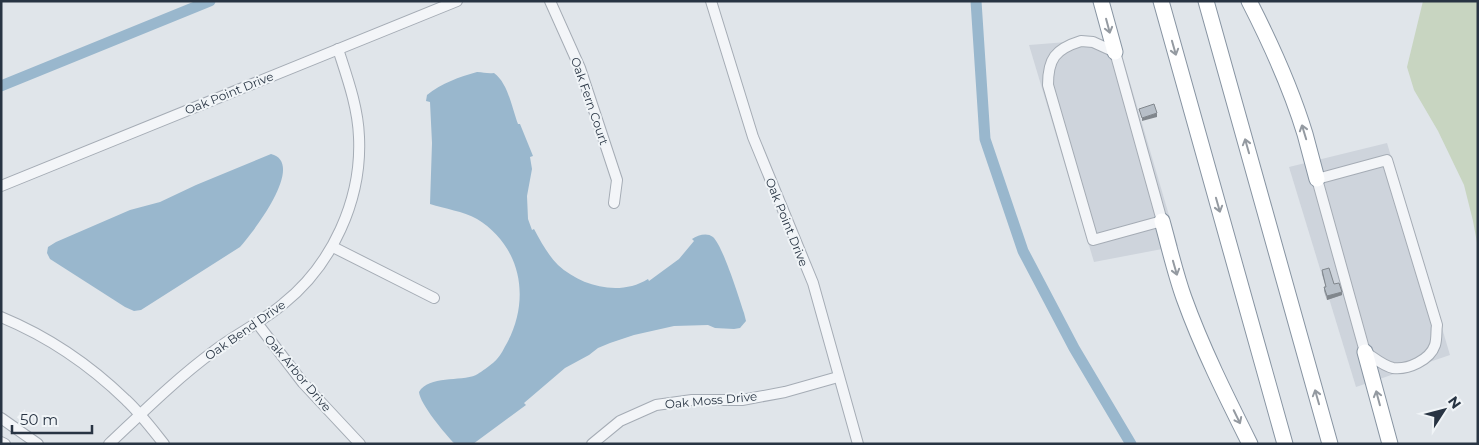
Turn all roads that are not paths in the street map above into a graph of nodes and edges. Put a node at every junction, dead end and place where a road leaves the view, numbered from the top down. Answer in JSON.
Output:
{"nodes":[{"id":1,"x":457,"y":1,"type":"edge"},
{"id":2,"x":550,"y":1,"type":"edge"},
{"id":3,"x":711,"y":1,"type":"edge"},
{"id":4,"x":1101,"y":1,"type":"edge"},
{"id":5,"x":1161,"y":1,"type":"edge"},
{"id":6,"x":1206,"y":1,"type":"edge"},
{"id":7,"x":1249,"y":1,"type":"edge"},
{"id":8,"x":338,"y":49,"type":"junction"},
{"id":9,"x":1115,"y":52,"type":"junction"},
{"id":10,"x":1317,"y":179,"type":"junction"},
{"id":11,"x":1,"y":186,"type":"edge"},
{"id":12,"x":614,"y":203,"type":"dead end"},
{"id":13,"x":1162,"y":221,"type":"junction"},
{"id":14,"x":333,"y":247,"type":"junction"},
{"id":15,"x":434,"y":298,"type":"dead end"},
{"id":16,"x":1,"y":317,"type":"edge"},
{"id":17,"x":257,"y":323,"type":"junction"},
{"id":18,"x":1366,"y":352,"type":"junction"},
{"id":19,"x":838,"y":377,"type":"junction"},
{"id":20,"x":140,"y":415,"type":"junction"},
{"id":21,"x":1,"y":418,"type":"edge"},
{"id":22,"x":1,"y":442,"type":"edge"},
{"id":23,"x":5,"y":444,"type":"edge"},
{"id":24,"x":38,"y":444,"type":"edge"},
{"id":25,"x":109,"y":444,"type":"edge"},
{"id":26,"x":164,"y":444,"type":"edge"},
{"id":27,"x":360,"y":444,"type":"edge"},
{"id":28,"x":592,"y":444,"type":"edge"},
{"id":29,"x":858,"y":444,"type":"edge"},
{"id":30,"x":1250,"y":444,"type":"edge"},
{"id":31,"x":1285,"y":444,"type":"edge"},
{"id":32,"x":1330,"y":444,"type":"edge"},
{"id":33,"x":1390,"y":444,"type":"edge"}],
"edges":[{"from":1,"to":8,"type":"street","name":"Oak Point Drive"},
{"from":2,"to":12,"type":"street","name":"Oak Fern Court"},
{"from":3,"to":19,"type":"street","name":"Oak Point Drive"},
{"from":4,"to":9,"type":"highway","one_way":true},
{"from":5,"to":31,"type":"highway","one_way":true},
{"from":32,"to":6,"type":"highway","one_way":true},
{"from":10,"to":7,"type":"highway","one_way":true},
{"from":8,"to":11,"type":"street","name":"Oak Point Drive"},
{"from":8,"to":14,"type":"street","name":"Oak Bend Drive"},
{"from":9,"to":13,"type":"street"},
{"from":9,"to":13,"type":"street"},
{"from":10,"to":18,"type":"street"},
{"from":10,"to":18,"type":"street"},
{"from":13,"to":30,"type":"highway","one_way":true},
{"from":14,"to":15,"type":"street"},
{"from":14,"to":17,"type":"street","name":"Oak Bend Drive"},
{"from":16,"to":20,"type":"street"},
{"from":17,"to":20,"type":"street","name":"Oak Bend Drive"},
{"from":17,"to":27,"type":"street","name":"Oak Arbor Drive"},
{"from":33,"to":18,"type":"highway","one_way":true},
{"from":19,"to":28,"type":"street","name":"Oak Moss Drive"},
{"from":19,"to":29,"type":"street","name":"Oak Point Drive"},
{"from":20,"to":25,"type":"street","name":"Oak Bend Drive"},
{"from":20,"to":26,"type":"street"},
{"from":21,"to":24,"type":"street"},
{"from":22,"to":23,"type":"street"}]}
